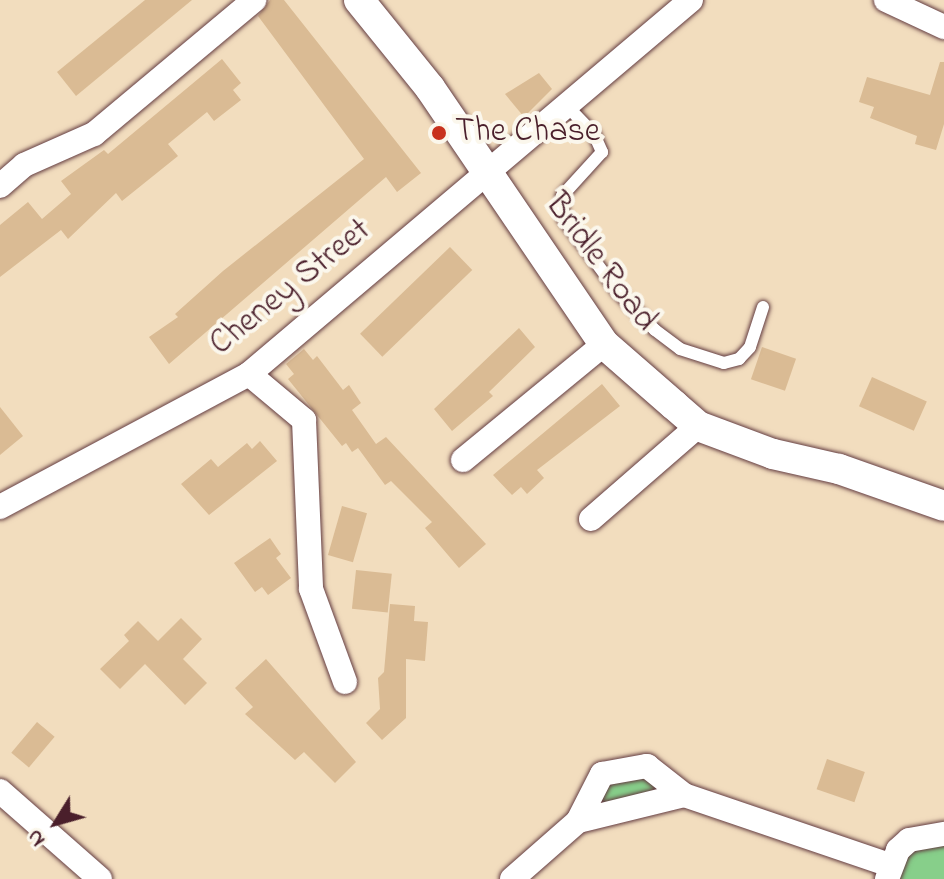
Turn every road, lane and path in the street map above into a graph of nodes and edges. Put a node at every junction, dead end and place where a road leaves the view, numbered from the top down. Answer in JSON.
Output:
{"nodes":[{"id":1,"x":254,"y":0,"type":"edge"},
{"id":2,"x":359,"y":0,"type":"edge"},
{"id":3,"x":691,"y":0,"type":"edge"},
{"id":4,"x":886,"y":0,"type":"edge"},
{"id":5,"x":944,"y":27,"type":"edge"},
{"id":6,"x":565,"y":104,"type":"junction"},
{"id":7,"x":485,"y":170,"type":"junction"},
{"id":8,"x":0,"y":186,"type":"edge"},
{"id":9,"x":763,"y":307,"type":"dead end"},
{"id":10,"x":604,"y":344,"type":"junction"},
{"id":11,"x":249,"y":374,"type":"junction"},
{"id":12,"x":698,"y":426,"type":"junction"},
{"id":13,"x":463,"y":460,"type":"dead end"},
{"id":14,"x":944,"y":506,"type":"edge"},
{"id":15,"x":0,"y":507,"type":"edge"},
{"id":16,"x":591,"y":519,"type":"dead end"},
{"id":17,"x":345,"y":682,"type":"dead end"},
{"id":18,"x":0,"y":791,"type":"edge"},
{"id":19,"x":684,"y":795,"type":"junction"},
{"id":20,"x":578,"y":821,"type":"junction"},
{"id":21,"x":944,"y":834,"type":"edge"},
{"id":22,"x":888,"y":872,"type":"edge"},
{"id":23,"x":100,"y":879,"type":"edge"},
{"id":24,"x":512,"y":879,"type":"edge"}],
"edges":[{"from":1,"to":8,"type":"street"},
{"from":2,"to":7,"type":"street","name":"Bridle Road"},
{"from":3,"to":6,"type":"street"},
{"from":4,"to":5,"type":"street"},
{"from":6,"to":7,"type":"street"},
{"from":6,"to":9,"type":"lane"},
{"from":7,"to":10,"type":"street","name":"Bridle Road"},
{"from":7,"to":11,"type":"street","name":"Cheney Street"},
{"from":10,"to":12,"type":"street","name":"Bridle Road"},
{"from":10,"to":13,"type":"street"},
{"from":11,"to":15,"type":"street","name":"Cheney Street"},
{"from":11,"to":17,"type":"street"},
{"from":12,"to":14,"type":"street","name":"Bridle Road"},
{"from":12,"to":16,"type":"street"},
{"from":18,"to":23,"type":"street"},
{"from":19,"to":20,"type":"street"},
{"from":19,"to":20,"type":"street"},
{"from":19,"to":22,"type":"street"},
{"from":20,"to":24,"type":"street"},
{"from":21,"to":22,"type":"street"}]}
